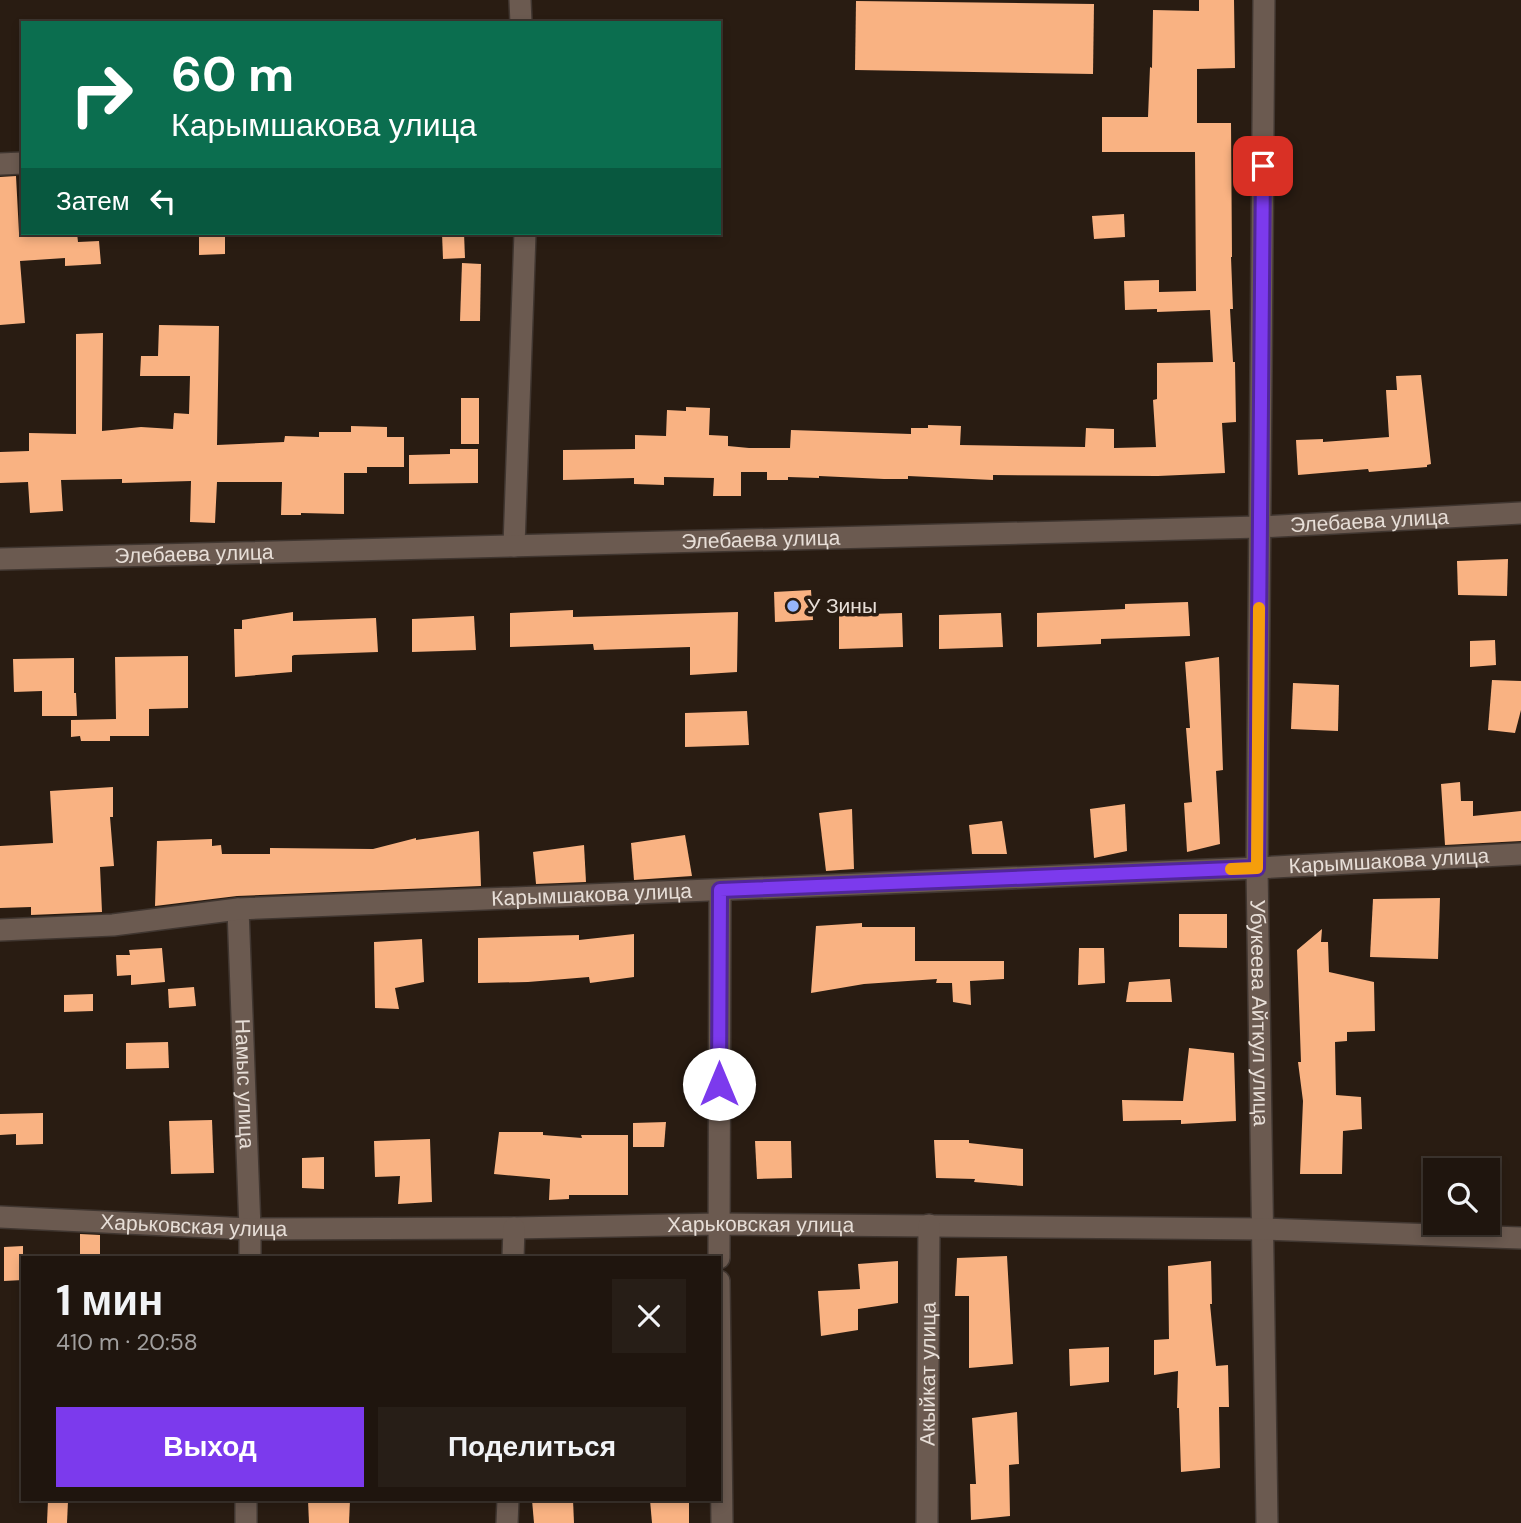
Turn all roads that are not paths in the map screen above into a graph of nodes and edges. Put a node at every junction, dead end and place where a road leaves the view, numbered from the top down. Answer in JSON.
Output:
{"nodes":[{"id":1,"x":520,"y":0,"type":"edge"},
{"id":2,"x":1264,"y":0,"type":"edge"},
{"id":3,"x":521,"y":21,"type":"edge"},
{"id":4,"x":21,"y":163,"type":"edge"},
{"id":5,"x":0,"y":164,"type":"edge"},
{"id":6,"x":526,"y":235,"type":"edge"},
{"id":7,"x":1521,"y":513,"type":"edge"},
{"id":8,"x":1259,"y":527,"type":"junction"},
{"id":9,"x":514,"y":546,"type":"junction"},
{"id":10,"x":0,"y":559,"type":"edge"},
{"id":11,"x":1521,"y":854,"type":"edge"},
{"id":12,"x":1257,"y":868,"type":"junction"},
{"id":13,"x":720,"y":890,"type":"junction"},
{"id":14,"x":238,"y":909,"type":"junction"},
{"id":15,"x":0,"y":930,"type":"edge"},
{"id":16,"x":0,"y":1217,"type":"edge"},
{"id":17,"x":719,"y":1224,"type":"junction"},
{"id":18,"x":929,"y":1225,"type":"junction"},
{"id":19,"x":514,"y":1228,"type":"junction"},
{"id":20,"x":250,"y":1229,"type":"junction"},
{"id":21,"x":1264,"y":1229,"type":"junction"},
{"id":22,"x":1521,"y":1238,"type":"edge"},
{"id":23,"x":250,"y":1256,"type":"edge"},
{"id":24,"x":513,"y":1256,"type":"edge"},
{"id":25,"x":719,"y":1256,"type":"edge"},
{"id":26,"x":721,"y":1442,"type":"edge"},
{"id":27,"x":246,"y":1501,"type":"edge"},
{"id":28,"x":508,"y":1501,"type":"edge"},
{"id":29,"x":246,"y":1523,"type":"edge"},
{"id":30,"x":508,"y":1523,"type":"edge"},
{"id":31,"x":722,"y":1523,"type":"edge"},
{"id":32,"x":927,"y":1523,"type":"edge"},
{"id":33,"x":1267,"y":1523,"type":"edge"}],
"edges":[{"from":1,"to":3,"type":"street"},
{"from":2,"to":8,"type":"street","name":"Убукеева Айткул улица"},
{"from":4,"to":5,"type":"street"},
{"from":6,"to":9,"type":"street"},
{"from":7,"to":8,"type":"street","name":"Элебаева улица"},
{"from":8,"to":9,"type":"street","name":"Элебаева улица"},
{"from":8,"to":12,"type":"street","name":"Убукеева Айткул улица"},
{"from":9,"to":10,"type":"street","name":"Элебаева улица"},
{"from":11,"to":12,"type":"street","name":"Карымшакова улица"},
{"from":12,"to":13,"type":"street","name":"Карымшакова улица"},
{"from":12,"to":21,"type":"street","name":"Убукеева Айткул улица"},
{"from":13,"to":14,"type":"street","name":"Карымшакова улица"},
{"from":13,"to":17,"type":"street"},
{"from":14,"to":15,"type":"street","name":"Карымшакова улица"},
{"from":14,"to":20,"type":"street","name":"Намыс улица"},
{"from":16,"to":20,"type":"street","name":"Харьковская улица"},
{"from":17,"to":18,"type":"street","name":"Харьковская улица"},
{"from":17,"to":19,"type":"street","name":"Харьковская улица"},
{"from":17,"to":25,"type":"street"},
{"from":18,"to":21,"type":"street","name":"Харьковская улица"},
{"from":18,"to":32,"type":"street","name":"Акыйкат улица"},
{"from":19,"to":20,"type":"street","name":"Харьковская улица"},
{"from":19,"to":24,"type":"street"},
{"from":20,"to":23,"type":"street","name":"Намыс улица"},
{"from":21,"to":22,"type":"street","name":"Харьковская улица"},
{"from":21,"to":33,"type":"street","name":"Убукеева Айткул улица"},
{"from":26,"to":31,"type":"street"},
{"from":27,"to":29,"type":"street"},
{"from":28,"to":30,"type":"street"}]}
